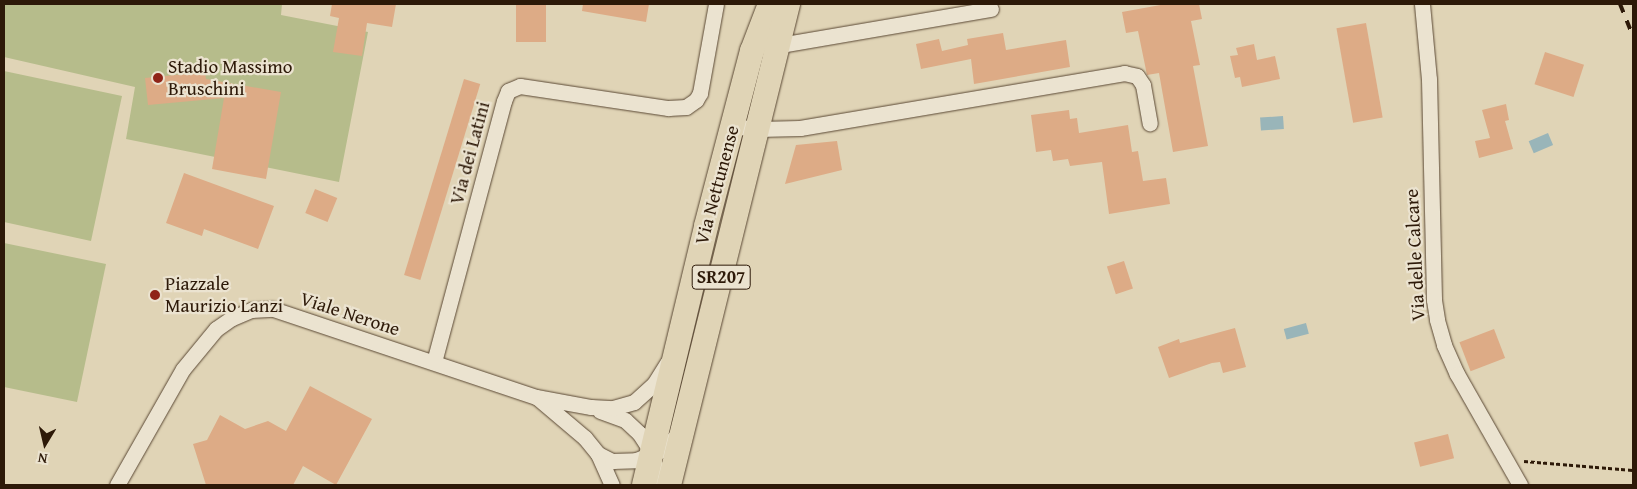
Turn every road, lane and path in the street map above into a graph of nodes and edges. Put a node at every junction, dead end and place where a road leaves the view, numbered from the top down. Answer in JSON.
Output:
{"nodes":[{"id":1,"x":716,"y":4,"type":"edge"},
{"id":2,"x":770,"y":4,"type":"edge"},
{"id":3,"x":788,"y":4,"type":"edge"},
{"id":4,"x":1422,"y":4,"type":"edge"},
{"id":5,"x":991,"y":9,"type":"dead end"},
{"id":6,"x":755,"y":41,"type":"junction"},
{"id":7,"x":780,"y":45,"type":"junction"},
{"id":8,"x":1150,"y":123,"type":"dead end"},
{"id":9,"x":732,"y":126,"type":"junction"},
{"id":10,"x":758,"y":129,"type":"junction"},
{"id":11,"x":674,"y":351,"type":"junction"},
{"id":12,"x":434,"y":362,"type":"junction"},
{"id":13,"x":536,"y":397,"type":"junction"},
{"id":14,"x":590,"y":407,"type":"junction"},
{"id":15,"x":684,"y":426,"type":"junction"},
{"id":16,"x":598,"y":454,"type":"junction"},
{"id":17,"x":652,"y":455,"type":"junction"},
{"id":18,"x":1504,"y":460,"type":"junction"},
{"id":19,"x":1633,"y":470,"type":"edge"},
{"id":20,"x":117,"y":485,"type":"edge"},
{"id":21,"x":612,"y":485,"type":"edge"},
{"id":22,"x":644,"y":485,"type":"edge"},
{"id":23,"x":663,"y":485,"type":"edge"},
{"id":24,"x":669,"y":485,"type":"edge"},
{"id":25,"x":1520,"y":485,"type":"edge"}],
"edges":[{"from":1,"to":12,"type":"street","name":"Via dei Latini"},
{"from":2,"to":6,"type":"main road","name":"Via Nettunense","number":"SR207"},
{"from":3,"to":7,"type":"main road","name":"Via Nettunense","number":"SR207"},
{"from":4,"to":18,"type":"street","name":"Via delle Calcare"},
{"from":5,"to":7,"type":"street"},
{"from":6,"to":7,"type":"street"},
{"from":6,"to":9,"type":"main road","name":"Via Nettunense","number":"SR207"},
{"from":7,"to":10,"type":"main road","name":"Via Nettunense","number":"SR207"},
{"from":8,"to":10,"type":"street"},
{"from":9,"to":10,"type":"street"},
{"from":9,"to":11,"type":"main road","name":"Via Nettunense","number":"SR207"},
{"from":10,"to":15,"type":"main road","name":"Via Nettunense","number":"SR207"},
{"from":11,"to":14,"type":"street","name":"Viale Nerone"},
{"from":11,"to":17,"type":"main road","name":"Via Nettunense","number":"SR207"},
{"from":12,"to":13,"type":"street","name":"Viale Nerone"},
{"from":12,"to":20,"type":"street","name":"Viale Nerone"},
{"from":13,"to":14,"type":"street","name":"Viale Nerone"},
{"from":13,"to":16,"type":"street","name":"Viale Nerone"},
{"from":14,"to":17,"type":"street","name":"Viale Nerone"},
{"from":15,"to":17,"type":"street"},
{"from":15,"to":24,"type":"main road","name":"Via Nettunense","number":"SR207"},
{"from":16,"to":17,"type":"street"},
{"from":16,"to":21,"type":"street","name":"Viale Nerone"},
{"from":17,"to":22,"type":"main road","name":"Via Nettunense","number":"SR207"},
{"from":17,"to":23,"type":"street","name":"Viale Nerone"},
{"from":18,"to":19,"type":"path"},
{"from":18,"to":25,"type":"street","name":"Via delle Calcare"}]}
